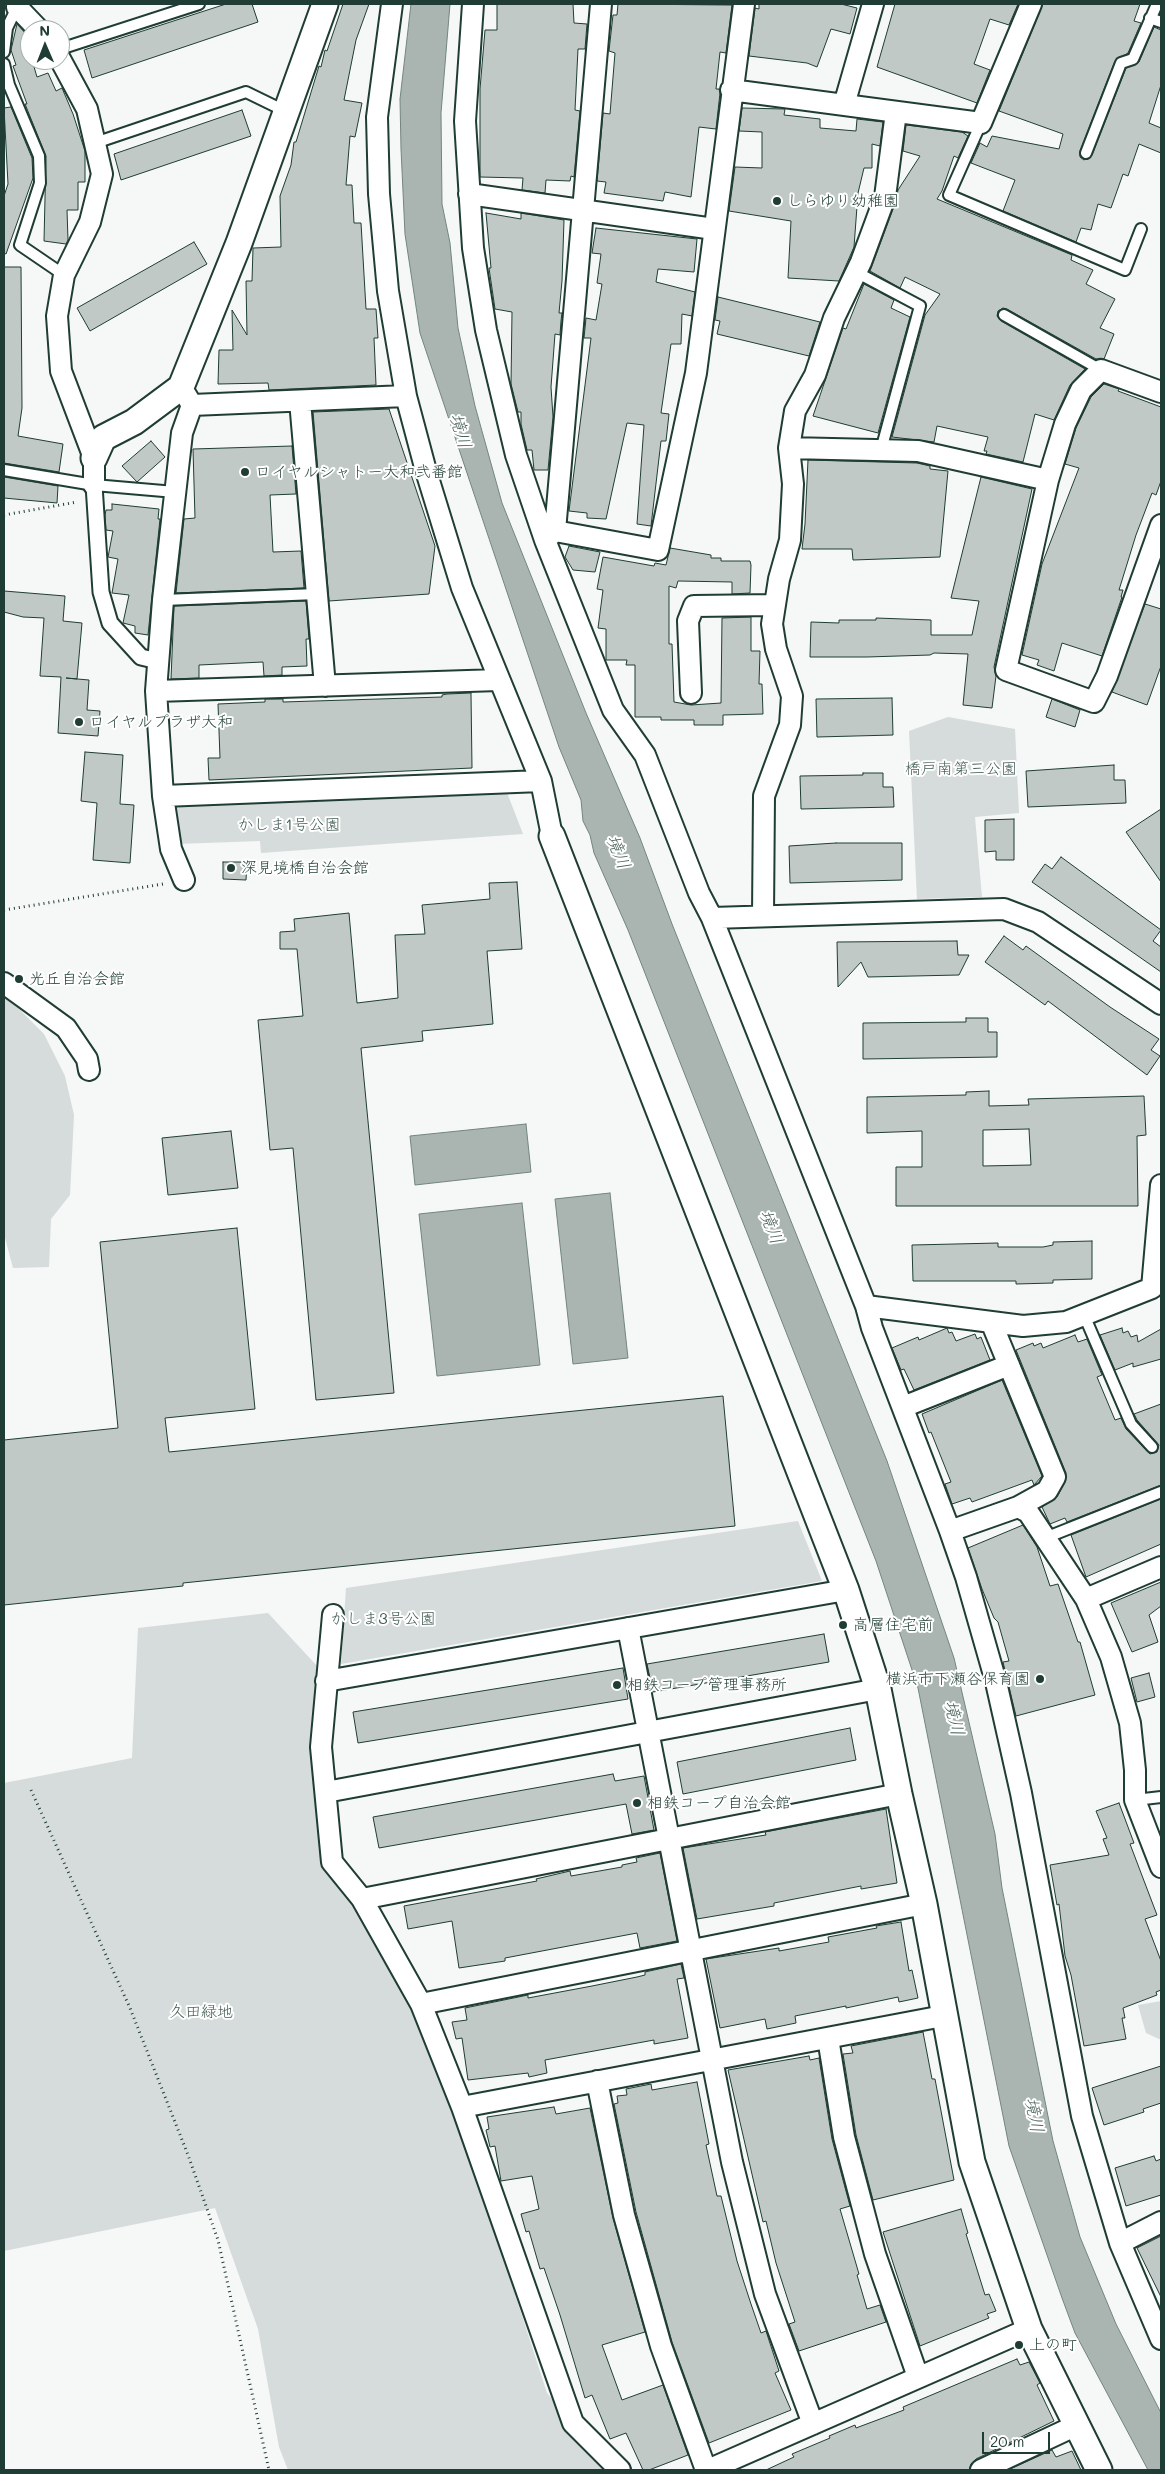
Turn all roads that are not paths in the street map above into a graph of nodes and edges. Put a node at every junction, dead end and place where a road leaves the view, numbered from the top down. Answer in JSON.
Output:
{"nodes":[{"id":1,"x":199,"y":4,"type":"edge"},
{"id":2,"x":324,"y":4,"type":"edge"},
{"id":3,"x":392,"y":4,"type":"edge"},
{"id":4,"x":473,"y":4,"type":"edge"},
{"id":5,"x":601,"y":4,"type":"edge"},
{"id":6,"x":744,"y":4,"type":"edge"},
{"id":7,"x":874,"y":4,"type":"edge"},
{"id":8,"x":1031,"y":4,"type":"edge"},
{"id":9,"x":1157,"y":4,"type":"edge"},
{"id":10,"x":17,"y":5,"type":"edge"},
{"id":11,"x":1150,"y":18,"type":"junction"},
{"id":12,"x":30,"y":20,"type":"edge"},
{"id":13,"x":1161,"y":22,"type":"edge"},
{"id":14,"x":70,"y":46,"type":"edge"},
{"id":15,"x":4,"y":52,"type":"edge"},
{"id":16,"x":4,"y":64,"type":"edge"},
{"id":17,"x":66,"y":70,"type":"edge"},
{"id":18,"x":732,"y":90,"type":"junction"},
{"id":19,"x":844,"y":105,"type":"junction"},
{"id":20,"x":285,"y":111,"type":"junction"},
{"id":21,"x":896,"y":112,"type":"junction"},
{"id":22,"x":981,"y":122,"type":"junction"},
{"id":23,"x":95,"y":143,"type":"junction"},
{"id":24,"x":1086,"y":153,"type":"dead end"},
{"id":25,"x":469,"y":194,"type":"junction"},
{"id":26,"x":582,"y":210,"type":"junction"},
{"id":27,"x":1142,"y":229,"type":"dead end"},
{"id":28,"x":714,"y":230,"type":"junction"},
{"id":29,"x":856,"y":272,"type":"junction"},
{"id":30,"x":64,"y":275,"type":"junction"},
{"id":31,"x":1004,"y":315,"type":"dead end"},
{"id":32,"x":1101,"y":370,"type":"junction"},
{"id":33,"x":1161,"y":392,"type":"edge"},
{"id":34,"x":187,"y":396,"type":"junction"},
{"id":35,"x":406,"y":396,"type":"junction"},
{"id":36,"x":300,"y":400,"type":"junction"},
{"id":37,"x":789,"y":448,"type":"junction"},
{"id":38,"x":881,"y":450,"type":"junction"},
{"id":39,"x":94,"y":458,"type":"junction"},
{"id":40,"x":4,"y":470,"type":"edge"},
{"id":41,"x":1048,"y":480,"type":"junction"},
{"id":42,"x":176,"y":492,"type":"junction"},
{"id":43,"x":93,"y":493,"type":"junction"},
{"id":44,"x":1161,"y":525,"type":"edge"},
{"id":45,"x":550,"y":535,"type":"junction"},
{"id":46,"x":317,"y":594,"type":"junction"},
{"id":47,"x":163,"y":600,"type":"junction"},
{"id":48,"x":775,"y":605,"type":"junction"},
{"id":49,"x":158,"y":661,"type":"junction"},
{"id":50,"x":499,"y":680,"type":"junction"},
{"id":51,"x":325,"y":686,"type":"junction"},
{"id":52,"x":156,"y":692,"type":"junction"},
{"id":53,"x":691,"y":693,"type":"dead end"},
{"id":54,"x":541,"y":781,"type":"junction"},
{"id":55,"x":163,"y":796,"type":"junction"},
{"id":56,"x":552,"y":836,"type":"joint"},
{"id":57,"x":184,"y":880,"type":"road end"},
{"id":58,"x":763,"y":915,"type":"junction"},
{"id":59,"x":712,"y":918,"type":"junction"},
{"id":60,"x":4,"y":983,"type":"edge"},
{"id":61,"x":1161,"y":1004,"type":"edge"},
{"id":62,"x":89,"y":1070,"type":"dead end"},
{"id":63,"x":1161,"y":1185,"type":"edge"},
{"id":64,"x":1157,"y":1283,"type":"edge"},
{"id":65,"x":866,"y":1306,"type":"junction"},
{"id":66,"x":1084,"y":1315,"type":"junction"},
{"id":67,"x":992,"y":1324,"type":"junction"},
{"id":68,"x":1009,"y":1365,"type":"junction"},
{"id":69,"x":903,"y":1407,"type":"junction"},
{"id":70,"x":1152,"y":1447,"type":"dead end"},
{"id":71,"x":1161,"y":1492,"type":"edge"},
{"id":72,"x":1018,"y":1508,"type":"junction"},
{"id":73,"x":950,"y":1531,"type":"junction"},
{"id":74,"x":1045,"y":1538,"type":"junction"},
{"id":75,"x":1161,"y":1567,"type":"edge"},
{"id":76,"x":846,"y":1590,"type":"junction"},
{"id":77,"x":1086,"y":1599,"type":"junction"},
{"id":78,"x":333,"y":1615,"type":"dead end"},
{"id":79,"x":628,"y":1628,"type":"junction"},
{"id":80,"x":326,"y":1681,"type":"junction"},
{"id":81,"x":878,"y":1690,"type":"junction"},
{"id":82,"x":648,"y":1732,"type":"junction"},
{"id":83,"x":326,"y":1792,"type":"junction"},
{"id":84,"x":899,"y":1794,"type":"junction"},
{"id":85,"x":1161,"y":1797,"type":"edge"},
{"id":86,"x":1135,"y":1800,"type":"junction"},
{"id":87,"x":669,"y":1839,"type":"junction"},
{"id":88,"x":1161,"y":1867,"type":"edge"},
{"id":89,"x":362,"y":1899,"type":"junction"},
{"id":90,"x":924,"y":1904,"type":"junction"},
{"id":91,"x":691,"y":1951,"type":"junction"},
{"id":92,"x":421,"y":2004,"type":"junction"},
{"id":93,"x":943,"y":2016,"type":"junction"},
{"id":94,"x":828,"y":2038,"type":"junction"},
{"id":95,"x":712,"y":2060,"type":"junction"},
{"id":96,"x":597,"y":2081,"type":"junction"},
{"id":97,"x":462,"y":2107,"type":"junction"},
{"id":98,"x":1161,"y":2222,"type":"edge"},
{"id":99,"x":1120,"y":2243,"type":"junction"},
{"id":100,"x":1029,"y":2329,"type":"junction"},
{"id":101,"x":1160,"y":2333,"type":"edge"},
{"id":102,"x":918,"y":2377,"type":"junction"},
{"id":103,"x":813,"y":2424,"type":"junction"},
{"id":104,"x":1077,"y":2425,"type":"junction"},
{"id":105,"x":620,"y":2470,"type":"edge"},
{"id":106,"x":707,"y":2470,"type":"edge"},
{"id":107,"x":981,"y":2470,"type":"edge"},
{"id":108,"x":1099,"y":2470,"type":"edge"}],
"edges":[{"from":1,"to":14,"type":"lane"},
{"from":2,"to":20,"type":"street"},
{"from":3,"to":35,"type":"street"},
{"from":4,"to":25,"type":"street"},
{"from":5,"to":26,"type":"street"},
{"from":6,"to":18,"type":"street"},
{"from":7,"to":19,"type":"street"},
{"from":8,"to":22,"type":"street"},
{"from":9,"to":11,"type":"lane"},
{"from":10,"to":12,"type":"street"},
{"from":10,"to":15,"type":"lane"},
{"from":11,"to":13,"type":"lane"},
{"from":11,"to":24,"type":"lane"},
{"from":16,"to":30,"type":"lane"},
{"from":17,"to":23,"type":"street"},
{"from":18,"to":19,"type":"street"},
{"from":18,"to":28,"type":"street"},
{"from":19,"to":21,"type":"street"},
{"from":20,"to":23,"type":"lane"},
{"from":20,"to":34,"type":"street"},
{"from":21,"to":22,"type":"street"},
{"from":21,"to":29,"type":"street"},
{"from":22,"to":27,"type":"lane"},
{"from":23,"to":30,"type":"street"},
{"from":25,"to":26,"type":"street"},
{"from":25,"to":45,"type":"street"},
{"from":26,"to":28,"type":"street"},
{"from":26,"to":45,"type":"street"},
{"from":28,"to":45,"type":"street"},
{"from":29,"to":37,"type":"street"},
{"from":29,"to":38,"type":"lane"},
{"from":30,"to":39,"type":"street"},
{"from":31,"to":32,"type":"lane"},
{"from":32,"to":33,"type":"street"},
{"from":32,"to":41,"type":"street"},
{"from":34,"to":36,"type":"street"},
{"from":34,"to":39,"type":"street"},
{"from":34,"to":42,"type":"street"},
{"from":35,"to":36,"type":"street"},
{"from":35,"to":50,"type":"street"},
{"from":36,"to":46,"type":"street"},
{"from":37,"to":38,"type":"street"},
{"from":37,"to":48,"type":"street"},
{"from":38,"to":41,"type":"street"},
{"from":39,"to":43,"type":"street"},
{"from":40,"to":43,"type":"lane"},
{"from":41,"to":44,"type":"street"},
{"from":42,"to":43,"type":"lane"},
{"from":42,"to":47,"type":"street"},
{"from":43,"to":49,"type":"street"},
{"from":45,"to":59,"type":"street"},
{"from":46,"to":47,"type":"lane"},
{"from":46,"to":51,"type":"street"},
{"from":47,"to":49,"type":"street"},
{"from":48,"to":53,"type":"street"},
{"from":48,"to":58,"type":"street"},
{"from":49,"to":52,"type":"street"},
{"from":50,"to":51,"type":"street"},
{"from":50,"to":54,"type":"street"},
{"from":51,"to":52,"type":"street"},
{"from":52,"to":55,"type":"street"},
{"from":54,"to":55,"type":"street"},
{"from":54,"to":56,"type":"street"},
{"from":55,"to":57,"type":"street"},
{"from":56,"to":76,"type":"street"},
{"from":58,"to":59,"type":"street"},
{"from":58,"to":61,"type":"street"},
{"from":59,"to":65,"type":"street"},
{"from":60,"to":62,"type":"street"},
{"from":63,"to":64,"type":"street"},
{"from":64,"to":66,"type":"street"},
{"from":65,"to":67,"type":"street"},
{"from":65,"to":69,"type":"street"},
{"from":66,"to":67,"type":"street"},
{"from":66,"to":70,"type":"lane"},
{"from":67,"to":68,"type":"street"},
{"from":68,"to":69,"type":"street"},
{"from":68,"to":72,"type":"street"},
{"from":69,"to":73,"type":"street"},
{"from":71,"to":74,"type":"lane"},
{"from":72,"to":73,"type":"street"},
{"from":72,"to":74,"type":"street"},
{"from":73,"to":99,"type":"street"},
{"from":74,"to":77,"type":"street"},
{"from":75,"to":77,"type":"street"},
{"from":76,"to":79,"type":"street"},
{"from":76,"to":81,"type":"street"},
{"from":77,"to":86,"type":"street"},
{"from":78,"to":80,"type":"street"},
{"from":79,"to":80,"type":"street"},
{"from":79,"to":82,"type":"street"},
{"from":80,"to":83,"type":"street"},
{"from":81,"to":82,"type":"street"},
{"from":81,"to":84,"type":"street"},
{"from":82,"to":83,"type":"street"},
{"from":82,"to":87,"type":"street"},
{"from":83,"to":89,"type":"street"},
{"from":84,"to":87,"type":"street"},
{"from":84,"to":90,"type":"street"},
{"from":85,"to":86,"type":"lane"},
{"from":86,"to":88,"type":"street"},
{"from":87,"to":89,"type":"street"},
{"from":87,"to":91,"type":"street"},
{"from":89,"to":92,"type":"street"},
{"from":90,"to":91,"type":"street"},
{"from":90,"to":93,"type":"street"},
{"from":91,"to":92,"type":"street"},
{"from":91,"to":95,"type":"street"},
{"from":92,"to":97,"type":"street"},
{"from":93,"to":94,"type":"street"},
{"from":93,"to":100,"type":"street"},
{"from":94,"to":95,"type":"street"},
{"from":94,"to":102,"type":"street"},
{"from":95,"to":96,"type":"street"},
{"from":95,"to":103,"type":"street"},
{"from":96,"to":97,"type":"street"},
{"from":96,"to":106,"type":"street"},
{"from":97,"to":105,"type":"street"},
{"from":98,"to":99,"type":"street"},
{"from":99,"to":101,"type":"street"},
{"from":100,"to":102,"type":"street"},
{"from":100,"to":104,"type":"street"},
{"from":102,"to":103,"type":"street"},
{"from":103,"to":106,"type":"street"},
{"from":104,"to":107,"type":"street"},
{"from":104,"to":108,"type":"street"}]}
